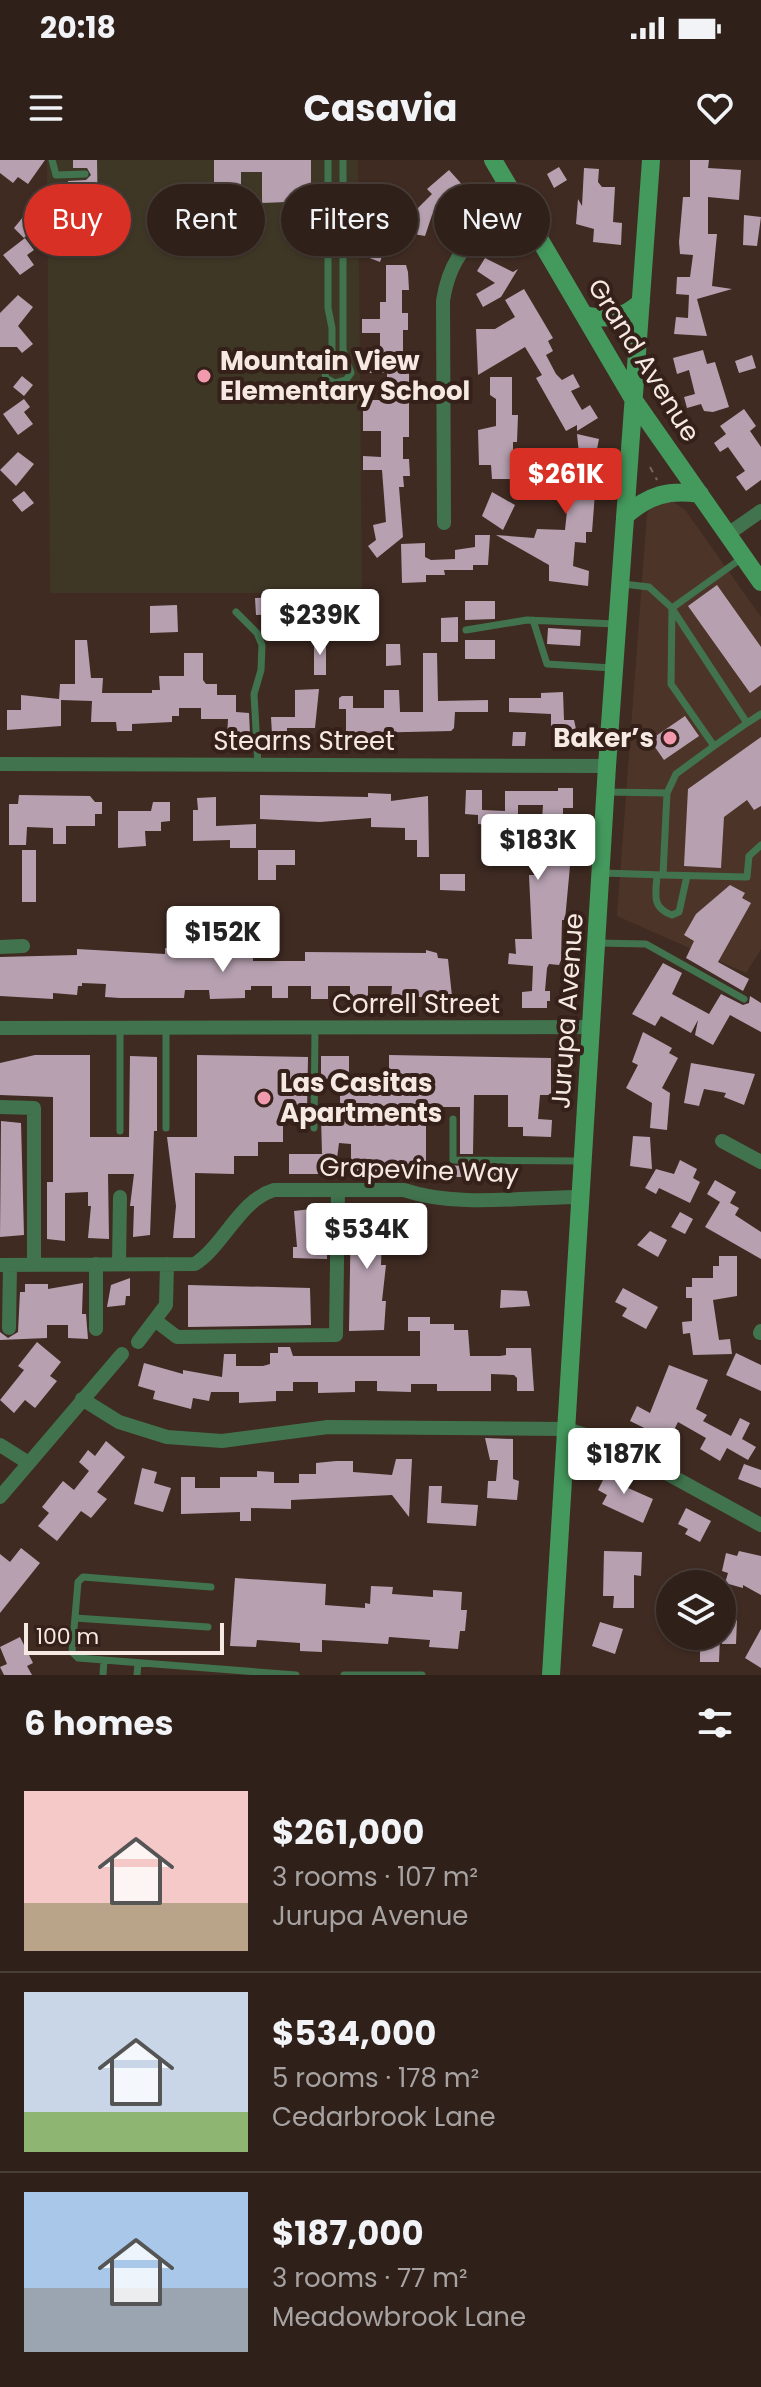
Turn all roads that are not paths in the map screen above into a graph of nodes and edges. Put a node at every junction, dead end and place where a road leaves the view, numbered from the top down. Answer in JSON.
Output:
{"nodes":[{"id":1,"x":52,"y":160,"type":"edge"},
{"id":2,"x":328,"y":160,"type":"edge"},
{"id":3,"x":343,"y":160,"type":"edge"},
{"id":4,"x":493,"y":160,"type":"edge"},
{"id":5,"x":651,"y":160,"type":"edge"},
{"id":6,"x":85,"y":174,"type":"dead end"},
{"id":7,"x":507,"y":184,"type":"edge"},
{"id":8,"x":455,"y":256,"type":"edge"},
{"id":9,"x":549,"y":256,"type":"edge"},
{"id":10,"x":641,"y":302,"type":"junction"},
{"id":11,"x":584,"y":315,"type":"junction"},
{"id":12,"x":635,"y":402,"type":"junction"},
{"id":13,"x":700,"y":494,"type":"junction"},
{"id":14,"x":761,"y":511,"type":"edge"},
{"id":15,"x":625,"y":516,"type":"junction"},
{"id":16,"x":444,"y":523,"type":"dead end"},
{"id":17,"x":728,"y":534,"type":"junction"},
{"id":18,"x":744,"y":557,"type":"junction"},
{"id":19,"x":761,"y":582,"type":"edge"},
{"id":20,"x":620,"y":583,"type":"junction"},
{"id":21,"x":672,"y":608,"type":"junction"},
{"id":22,"x":236,"y":612,"type":"dead end"},
{"id":23,"x":533,"y":620,"type":"junction"},
{"id":24,"x":617,"y":624,"type":"junction"},
{"id":25,"x":466,"y":630,"type":"dead end"},
{"id":26,"x":614,"y":668,"type":"junction"},
{"id":27,"x":761,"y":714,"type":"edge"},
{"id":28,"x":747,"y":723,"type":"junction"},
{"id":29,"x":714,"y":746,"type":"junction"},
{"id":30,"x":0,"y":764,"type":"edge"},
{"id":31,"x":258,"y":765,"type":"junction"},
{"id":32,"x":607,"y":766,"type":"junction"},
{"id":33,"x":606,"y":792,"type":"junction"},
{"id":34,"x":667,"y":793,"type":"junction"},
{"id":35,"x":761,"y":845,"type":"edge"},
{"id":36,"x":601,"y":873,"type":"junction"},
{"id":37,"x":660,"y":875,"type":"junction"},
{"id":38,"x":687,"y":876,"type":"junction"},
{"id":39,"x":597,"y":943,"type":"junction"},
{"id":40,"x":23,"y":946,"type":"dead end"},
{"id":41,"x":0,"y":947,"type":"edge"},
{"id":42,"x":744,"y":999,"type":"dead end"},
{"id":43,"x":592,"y":1027,"type":"junction"},
{"id":44,"x":0,"y":1028,"type":"edge"},
{"id":45,"x":315,"y":1028,"type":"junction"},
{"id":46,"x":120,"y":1029,"type":"junction"},
{"id":47,"x":166,"y":1029,"type":"junction"},
{"id":48,"x":0,"y":1107,"type":"edge"},
{"id":49,"x":453,"y":1119,"type":"dead end"},
{"id":50,"x":166,"y":1128,"type":"dead end"},
{"id":51,"x":314,"y":1128,"type":"dead end"},
{"id":52,"x":120,"y":1131,"type":"dead end"},
{"id":53,"x":722,"y":1141,"type":"dead end"},
{"id":54,"x":583,"y":1161,"type":"junction"},
{"id":55,"x":761,"y":1162,"type":"edge"},
{"id":56,"x":338,"y":1190,"type":"junction"},
{"id":57,"x":120,"y":1197,"type":"dead end"},
{"id":58,"x":580,"y":1197,"type":"junction"},
{"id":59,"x":96,"y":1264,"type":"junction"},
{"id":60,"x":119,"y":1264,"type":"junction"},
{"id":61,"x":167,"y":1264,"type":"junction"},
{"id":62,"x":5,"y":1265,"type":"edge"},
{"id":63,"x":34,"y":1265,"type":"junction"},
{"id":64,"x":156,"y":1321,"type":"junction"},
{"id":65,"x":9,"y":1328,"type":"dead end"},
{"id":66,"x":96,"y":1329,"type":"dead end"},
{"id":67,"x":138,"y":1342,"type":"dead end"},
{"id":68,"x":122,"y":1354,"type":"dead end"},
{"id":69,"x":82,"y":1399,"type":"junction"},
{"id":70,"x":567,"y":1429,"type":"junction"},
{"id":71,"x":0,"y":1445,"type":"edge"},
{"id":72,"x":27,"y":1462,"type":"junction"},
{"id":73,"x":0,"y":1497,"type":"edge"},
{"id":74,"x":761,"y":1525,"type":"edge"},
{"id":75,"x":211,"y":1587,"type":"dead end"},
{"id":76,"x":75,"y":1618,"type":"junction"},
{"id":77,"x":208,"y":1627,"type":"dead end"},
{"id":78,"x":104,"y":1660,"type":"junction"},
{"id":79,"x":138,"y":1663,"type":"junction"},
{"id":80,"x":177,"y":1666,"type":"junction"},
{"id":81,"x":212,"y":1672,"type":"edge"},
{"id":82,"x":103,"y":1675,"type":"edge"},
{"id":83,"x":137,"y":1675,"type":"edge"},
{"id":84,"x":177,"y":1675,"type":"edge"},
{"id":85,"x":296,"y":1675,"type":"edge"},
{"id":86,"x":344,"y":1675,"type":"edge"},
{"id":87,"x":422,"y":1675,"type":"edge"},
{"id":88,"x":551,"y":1675,"type":"edge"}],
"edges":[{"from":1,"to":6,"type":"lane"},
{"from":2,"to":3,"type":"lane"},
{"from":4,"to":7,"type":"main road","name":"Grand Avenue"},
{"from":5,"to":10,"type":"main road","name":"Jurupa Avenue"},
{"from":8,"to":16,"type":"street"},
{"from":9,"to":11,"type":"main road","name":"Grand Avenue"},
{"from":10,"to":11,"type":"main road"},
{"from":10,"to":12,"type":"main road","name":"Jurupa Avenue"},
{"from":11,"to":12,"type":"main road","name":"Grand Avenue"},
{"from":12,"to":13,"type":"main road","name":"Grand Avenue"},
{"from":12,"to":15,"type":"main road","name":"Jurupa Avenue"},
{"from":13,"to":15,"type":"main road"},
{"from":13,"to":17,"type":"main road","name":"Grand Avenue"},
{"from":14,"to":17,"type":"street"},
{"from":15,"to":20,"type":"main road","name":"Jurupa Avenue"},
{"from":17,"to":18,"type":"main road","name":"Grand Avenue"},
{"from":18,"to":19,"type":"main road","name":"Grand Avenue"},
{"from":18,"to":21,"type":"lane"},
{"from":20,"to":21,"type":"lane"},
{"from":20,"to":24,"type":"main road","name":"Jurupa Avenue"},
{"from":21,"to":28,"type":"lane"},
{"from":21,"to":29,"type":"lane"},
{"from":22,"to":31,"type":"lane"},
{"from":23,"to":24,"type":"lane"},
{"from":23,"to":25,"type":"lane"},
{"from":23,"to":26,"type":"lane"},
{"from":24,"to":26,"type":"main road","name":"Jurupa Avenue"},
{"from":26,"to":32,"type":"main road","name":"Jurupa Avenue"},
{"from":27,"to":28,"type":"lane"},
{"from":28,"to":29,"type":"lane"},
{"from":29,"to":34,"type":"lane"},
{"from":30,"to":31,"type":"street","name":"Stearns Street"},
{"from":31,"to":32,"type":"street","name":"Stearns Street"},
{"from":32,"to":33,"type":"main road","name":"Jurupa Avenue"},
{"from":33,"to":34,"type":"lane"},
{"from":33,"to":36,"type":"main road","name":"Jurupa Avenue"},
{"from":34,"to":37,"type":"lane"},
{"from":35,"to":38,"type":"lane"},
{"from":36,"to":37,"type":"lane"},
{"from":36,"to":39,"type":"main road","name":"Jurupa Avenue"},
{"from":37,"to":38,"type":"lane"},
{"from":37,"to":38,"type":"lane"},
{"from":39,"to":42,"type":"lane"},
{"from":39,"to":43,"type":"main road","name":"Jurupa Avenue"},
{"from":40,"to":41,"type":"street"},
{"from":43,"to":45,"type":"street","name":"Correll Street"},
{"from":43,"to":54,"type":"main road","name":"Jurupa Avenue"},
{"from":44,"to":46,"type":"street","name":"Correll Street"},
{"from":45,"to":47,"type":"street","name":"Correll Street"},
{"from":45,"to":51,"type":"lane"},
{"from":46,"to":47,"type":"street","name":"Correll Street"},
{"from":46,"to":52,"type":"lane"},
{"from":47,"to":50,"type":"lane"},
{"from":48,"to":63,"type":"street"},
{"from":49,"to":54,"type":"lane"},
{"from":53,"to":55,"type":"street"},
{"from":54,"to":58,"type":"main road","name":"Jurupa Avenue"},
{"from":56,"to":58,"type":"street","name":"Grapevine Way"},
{"from":56,"to":61,"type":"street","name":"Grapevine Way"},
{"from":56,"to":64,"type":"street"},
{"from":57,"to":60,"type":"street"},
{"from":58,"to":70,"type":"main road","name":"Jurupa Avenue"},
{"from":59,"to":60,"type":"street","name":"Grapevine Way"},
{"from":59,"to":63,"type":"street","name":"Grapevine Way"},
{"from":59,"to":66,"type":"street"},
{"from":60,"to":61,"type":"street","name":"Grapevine Way"},
{"from":61,"to":64,"type":"street"},
{"from":62,"to":63,"type":"street","name":"Grapevine Way"},
{"from":62,"to":65,"type":"street"},
{"from":64,"to":67,"type":"street"},
{"from":68,"to":69,"type":"street"},
{"from":69,"to":70,"type":"street"},
{"from":69,"to":72,"type":"street"},
{"from":70,"to":74,"type":"street"},
{"from":70,"to":88,"type":"main road","name":"Jurupa Avenue"},
{"from":71,"to":72,"type":"street"},
{"from":72,"to":73,"type":"street"},
{"from":75,"to":76,"type":"lane"},
{"from":76,"to":77,"type":"lane"},
{"from":76,"to":78,"type":"lane"},
{"from":78,"to":79,"type":"lane"},
{"from":78,"to":82,"type":"lane"},
{"from":79,"to":80,"type":"lane"},
{"from":79,"to":83,"type":"lane"},
{"from":80,"to":81,"type":"lane"},
{"from":80,"to":84,"type":"lane"},
{"from":81,"to":85,"type":"lane"},
{"from":86,"to":87,"type":"lane"}]}
